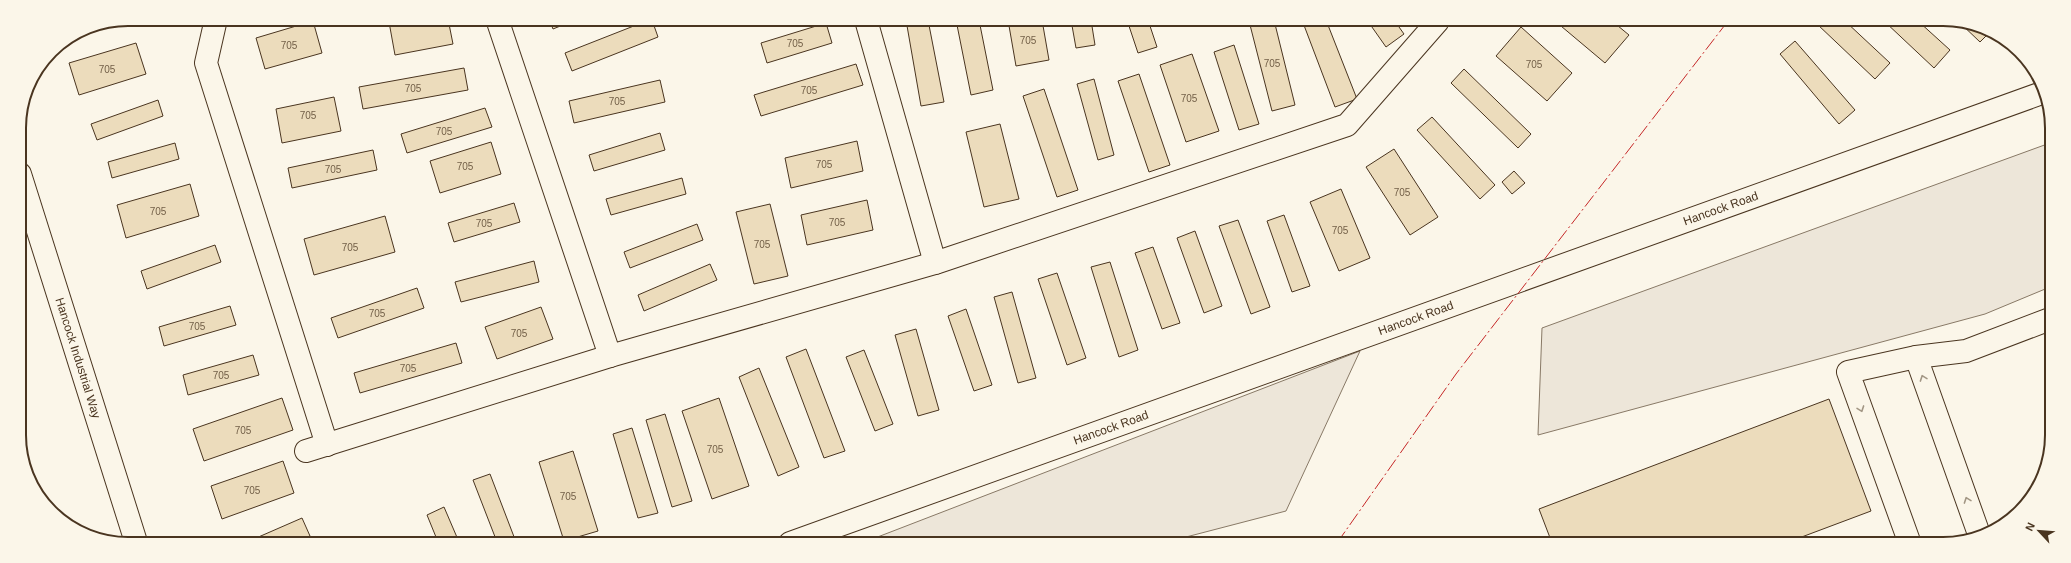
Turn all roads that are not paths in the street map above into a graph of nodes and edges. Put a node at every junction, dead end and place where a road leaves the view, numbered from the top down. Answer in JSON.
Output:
{"nodes":[{"id":1,"x":214,"y":26,"type":"edge"},
{"id":2,"x":498,"y":26,"type":"edge"},
{"id":3,"x":868,"y":26,"type":"edge"},
{"id":4,"x":1433,"y":26,"type":"edge"},
{"id":5,"x":2039,"y":94,"type":"edge"},
{"id":6,"x":26,"y":193,"type":"edge"},
{"id":7,"x":936,"y":262,"type":"junction"},
{"id":8,"x":2045,"y":321,"type":"edge"},
{"id":9,"x":610,"y":356,"type":"junction"},
{"id":10,"x":1916,"y":357,"type":"junction"},
{"id":11,"x":327,"y":445,"type":"junction"},
{"id":12,"x":306,"y":451,"type":"dead end"},
{"id":13,"x":1978,"y":531,"type":"edge"},
{"id":14,"x":134,"y":537,"type":"edge"},
{"id":15,"x":807,"y":537,"type":"edge"},
{"id":16,"x":1907,"y":537,"type":"edge"}],
"edges":[{"from":1,"to":11,"type":"street"},
{"from":2,"to":9,"type":"street"},
{"from":3,"to":7,"type":"street"},
{"from":4,"to":7,"type":"street"},
{"from":5,"to":15,"type":"street","name":"Hancock Road"},
{"from":6,"to":14,"type":"street","name":"Hancock Industrial Way"},
{"from":7,"to":9,"type":"street"},
{"from":8,"to":10,"type":"street"},
{"from":9,"to":11,"type":"street"},
{"from":13,"to":10,"type":"street","one_way":true},
{"from":10,"to":16,"type":"street","one_way":true},
{"from":11,"to":12,"type":"street"}]}
